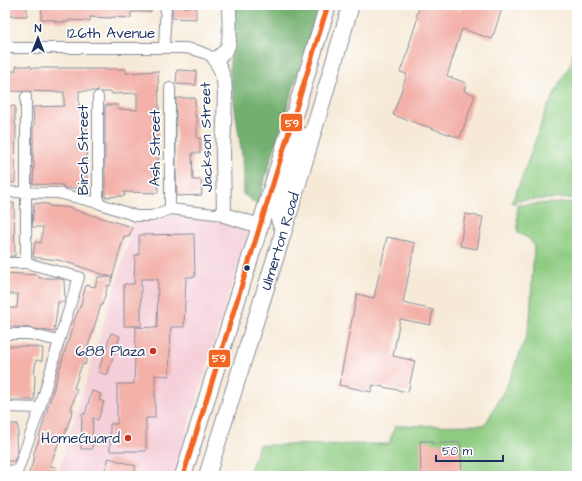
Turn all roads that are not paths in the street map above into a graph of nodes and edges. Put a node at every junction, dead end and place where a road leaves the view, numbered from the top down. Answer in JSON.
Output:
{"nodes":[{"id":1,"x":166,"y":5,"type":"edge"},
{"id":2,"x":229,"y":5,"type":"edge"},
{"id":3,"x":328,"y":5,"type":"edge"},
{"id":4,"x":351,"y":5,"type":"edge"},
{"id":5,"x":315,"y":47,"type":"junction"},
{"id":6,"x":5,"y":48,"type":"edge"},
{"id":7,"x":164,"y":48,"type":"junction"},
{"id":8,"x":215,"y":59,"type":"junction"},
{"id":9,"x":170,"y":88,"type":"dead end"},
{"id":10,"x":26,"y":97,"type":"dead end"},
{"id":11,"x":98,"y":97,"type":"dead end"},
{"id":12,"x":5,"y":192,"type":"edge"},
{"id":13,"x":26,"y":193,"type":"junction"},
{"id":14,"x":98,"y":202,"type":"junction"},
{"id":15,"x":170,"y":209,"type":"junction"},
{"id":16,"x":224,"y":215,"type":"junction"},
{"id":17,"x":260,"y":226,"type":"junction"},
{"id":18,"x":284,"y":230,"type":"junction"},
{"id":19,"x":26,"y":262,"type":"junction"},
{"id":20,"x":5,"y":263,"type":"edge"},
{"id":21,"x":5,"y":334,"type":"edge"},
{"id":22,"x":59,"y":341,"type":"junction"},
{"id":23,"x":240,"y":366,"type":"junction"},
{"id":24,"x":5,"y":407,"type":"edge"},
{"id":25,"x":40,"y":408,"type":"junction"},
{"id":26,"x":5,"y":471,"type":"edge"},
{"id":27,"x":183,"y":476,"type":"edge"},
{"id":28,"x":207,"y":476,"type":"edge"}],
"edges":[{"from":1,"to":7,"type":"street"},
{"from":2,"to":8,"type":"street"},
{"from":3,"to":5,"type":"main road","name":"Ulmerton Road"},
{"from":4,"to":18,"type":"main road","name":"Ulmerton Road"},
{"from":5,"to":17,"type":"main road","name":"Ulmerton Road"},
{"from":5,"to":18,"type":"main road"},
{"from":6,"to":7,"type":"street","name":"126th Avenue"},
{"from":7,"to":8,"type":"street","name":"126th Avenue"},
{"from":8,"to":16,"type":"street","name":"Jackson Street"},
{"from":9,"to":15,"type":"street","name":"Ash Street"},
{"from":10,"to":13,"type":"street"},
{"from":11,"to":14,"type":"street","name":"Birch Street"},
{"from":12,"to":13,"type":"street"},
{"from":13,"to":14,"type":"street"},
{"from":13,"to":19,"type":"street"},
{"from":14,"to":15,"type":"street"},
{"from":15,"to":16,"type":"street"},
{"from":16,"to":17,"type":"street"},
{"from":17,"to":23,"type":"main road"},
{"from":17,"to":27,"type":"main road","name":"Ulmerton Road"},
{"from":18,"to":23,"type":"main road","name":"Ulmerton Road"},
{"from":19,"to":20,"type":"street"},
{"from":19,"to":22,"type":"street"},
{"from":21,"to":22,"type":"street"},
{"from":22,"to":25,"type":"street"},
{"from":23,"to":28,"type":"main road","name":"Ulmerton Road"},
{"from":24,"to":25,"type":"street"},
{"from":25,"to":26,"type":"street"}]}
